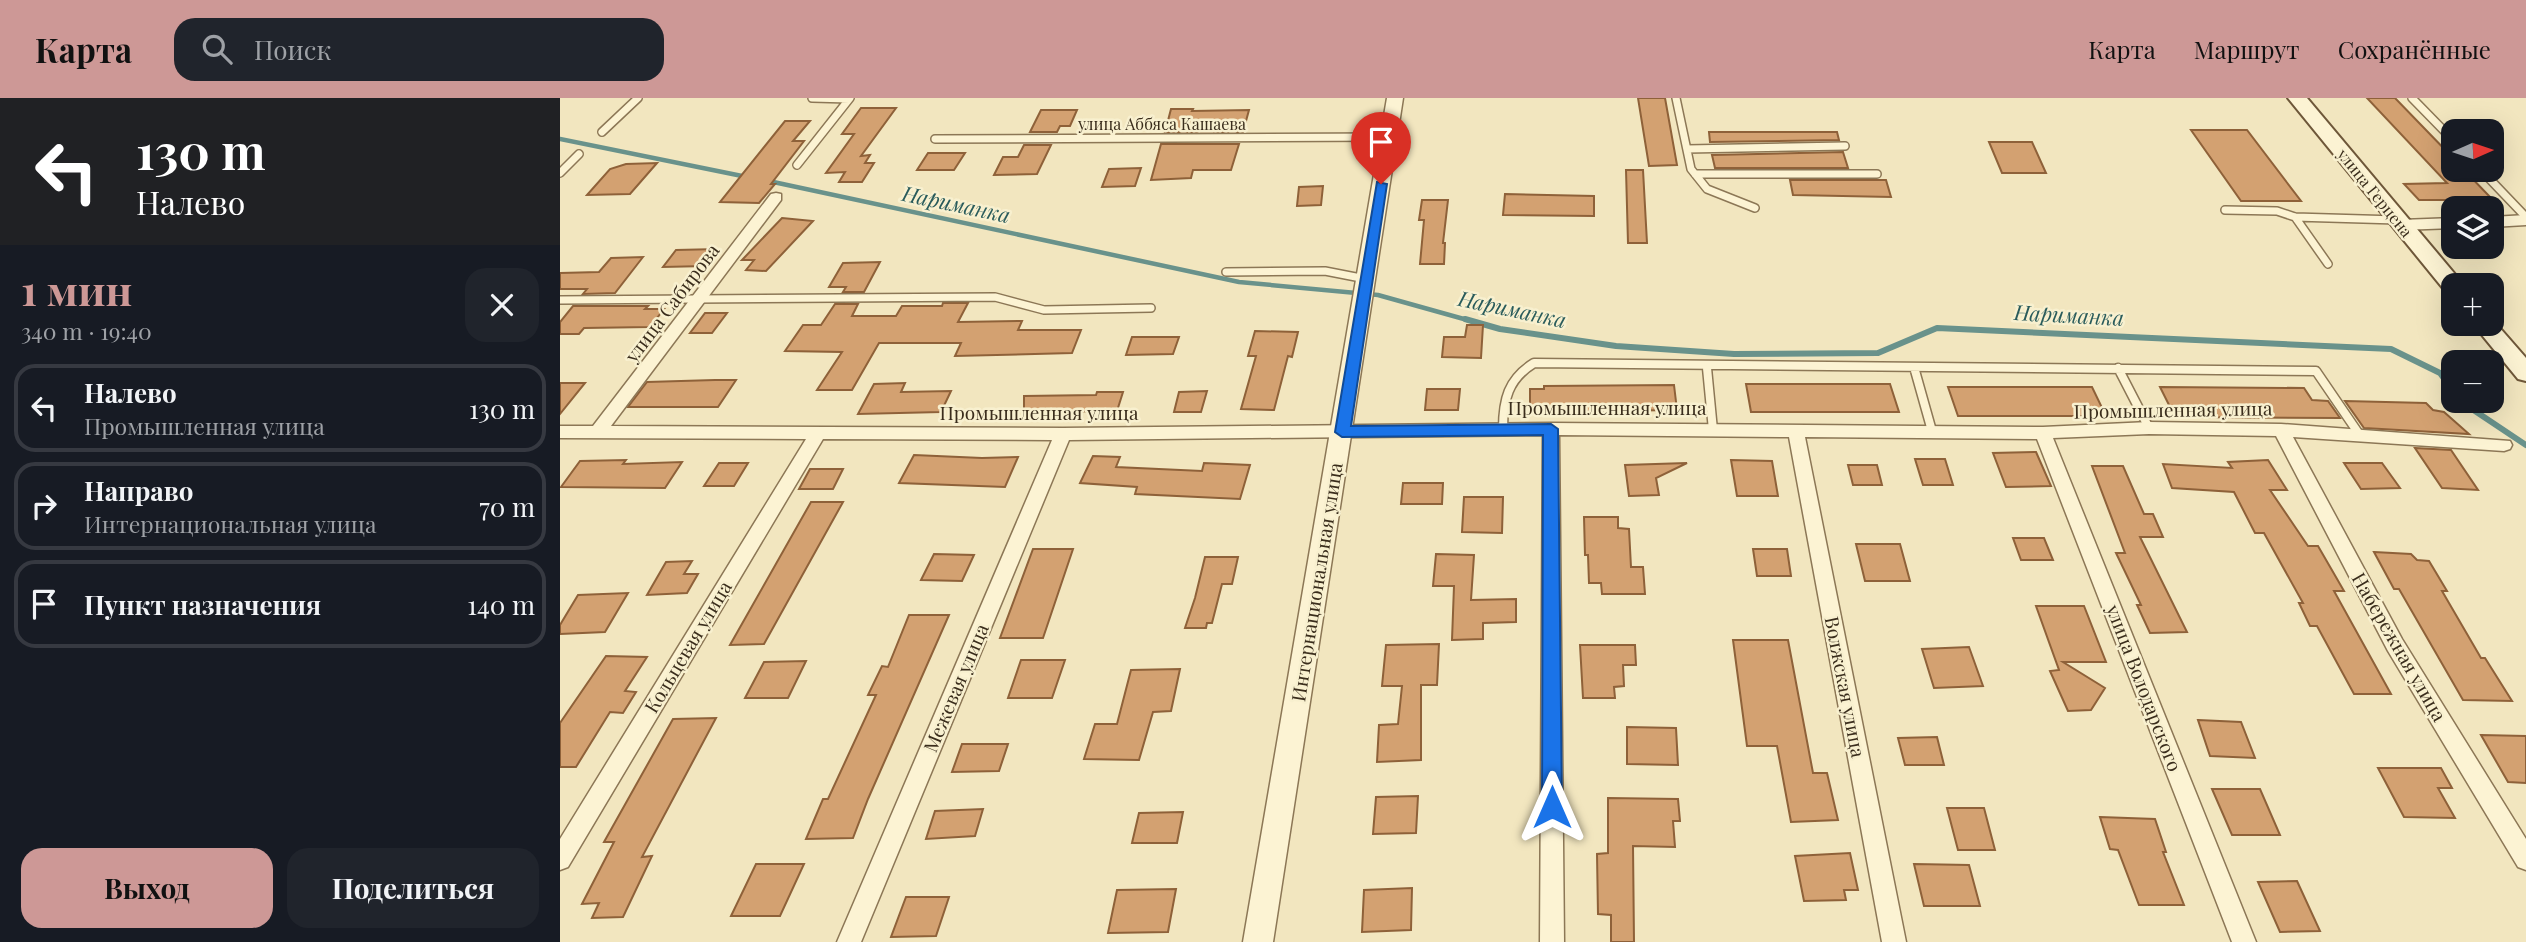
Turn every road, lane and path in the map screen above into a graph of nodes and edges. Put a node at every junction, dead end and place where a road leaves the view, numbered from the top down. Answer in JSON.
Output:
{"nodes":[{"id":1,"x":638,"y":98,"type":"edge"},
{"id":2,"x":812,"y":98,"type":"edge"},
{"id":3,"x":849,"y":98,"type":"edge"},
{"id":4,"x":1395,"y":98,"type":"edge"},
{"id":5,"x":1676,"y":98,"type":"edge"},
{"id":6,"x":2297,"y":98,"type":"edge"},
{"id":7,"x":2412,"y":98,"type":"edge"},
{"id":8,"x":2441,"y":128,"type":"edge"},
{"id":9,"x":602,"y":132,"type":"dead end"},
{"id":10,"x":1389,"y":137,"type":"junction"},
{"id":11,"x":935,"y":139,"type":"dead end"},
{"id":12,"x":1845,"y":146,"type":"dead end"},
{"id":13,"x":1687,"y":149,"type":"junction"},
{"id":14,"x":579,"y":155,"type":"dead end"},
{"id":15,"x":797,"y":165,"type":"dead end"},
{"id":16,"x":560,"y":173,"type":"edge"},
{"id":17,"x":1695,"y":174,"type":"junction"},
{"id":18,"x":1877,"y":174,"type":"dead end"},
{"id":19,"x":2492,"y":182,"type":"edge"},
{"id":20,"x":776,"y":197,"type":"dead end"},
{"id":21,"x":1755,"y":208,"type":"dead end"},
{"id":22,"x":2225,"y":209,"type":"dead end"},
{"id":23,"x":2295,"y":217,"type":"junction"},
{"id":24,"x":2526,"y":219,"type":"edge"},
{"id":25,"x":2504,"y":221,"type":"edge"},
{"id":26,"x":2399,"y":222,"type":"junction"},
{"id":27,"x":2441,"y":223,"type":"edge"},
{"id":28,"x":2328,"y":264,"type":"dead end"},
{"id":29,"x":1226,"y":272,"type":"dead end"},
{"id":30,"x":2442,"y":273,"type":"edge"},
{"id":31,"x":1364,"y":291,"type":"junction"},
{"id":32,"x":700,"y":297,"type":"junction"},
{"id":33,"x":560,"y":300,"type":"edge"},
{"id":34,"x":1151,"y":308,"type":"dead end"},
{"id":35,"x":2494,"y":336,"type":"edge"},
{"id":36,"x":1914,"y":367,"type":"junction"},
{"id":37,"x":1707,"y":368,"type":"junction"},
{"id":38,"x":2118,"y":368,"type":"junction"},
{"id":39,"x":2526,"y":373,"type":"edge"},
{"id":40,"x":2148,"y":428,"type":"junction"},
{"id":41,"x":1503,"y":429,"type":"junction"},
{"id":42,"x":1551,"y":429,"type":"junction"},
{"id":43,"x":2281,"y":429,"type":"junction"},
{"id":44,"x":1713,"y":430,"type":"junction"},
{"id":45,"x":1796,"y":431,"type":"junction"},
{"id":46,"x":1932,"y":431,"type":"junction"},
{"id":47,"x":560,"y":432,"type":"edge"},
{"id":48,"x":598,"y":432,"type":"junction"},
{"id":49,"x":1342,"y":432,"type":"junction"},
{"id":50,"x":2043,"y":433,"type":"junction"},
{"id":51,"x":2359,"y":433,"type":"junction"},
{"id":52,"x":1063,"y":434,"type":"junction"},
{"id":53,"x":817,"y":435,"type":"junction"},
{"id":54,"x":2504,"y":445,"type":"dead end"},
{"id":55,"x":560,"y":859,"type":"edge"},
{"id":56,"x":2526,"y":859,"type":"edge"},
{"id":57,"x":849,"y":942,"type":"edge"},
{"id":58,"x":1258,"y":942,"type":"edge"},
{"id":59,"x":1552,"y":942,"type":"edge"},
{"id":60,"x":1894,"y":942,"type":"edge"},
{"id":61,"x":2244,"y":942,"type":"edge"}],
"edges":[{"from":1,"to":9,"type":"lane"},
{"from":2,"to":3,"type":"lane"},
{"from":3,"to":15,"type":"lane"},
{"from":4,"to":10,"type":"street","name":"Интернациональная улица"},
{"from":5,"to":13,"type":"lane"},
{"from":6,"to":26,"type":"main road","name":"улица Герцена"},
{"from":7,"to":8,"type":"lane"},
{"from":10,"to":11,"type":"lane","name":"улица Аббяса Кашаева"},
{"from":10,"to":31,"type":"street","name":"Интернациональная улица"},
{"from":12,"to":13,"type":"lane"},
{"from":13,"to":17,"type":"lane"},
{"from":14,"to":16,"type":"lane"},
{"from":17,"to":18,"type":"lane"},
{"from":17,"to":21,"type":"lane"},
{"from":19,"to":24,"type":"lane"},
{"from":20,"to":32,"type":"street","name":"улица Сабирова"},
{"from":22,"to":23,"type":"lane"},
{"from":23,"to":26,"type":"lane"},
{"from":23,"to":28,"type":"lane"},
{"from":24,"to":25,"type":"street"},
{"from":26,"to":27,"type":"street"},
{"from":26,"to":30,"type":"main road","name":"улица Герцена"},
{"from":29,"to":31,"type":"lane"},
{"from":31,"to":49,"type":"street","name":"Интернациональная улица"},
{"from":32,"to":33,"type":"lane"},
{"from":32,"to":34,"type":"lane"},
{"from":32,"to":48,"type":"street","name":"улица Сабирова"},
{"from":35,"to":39,"type":"main road"},
{"from":36,"to":37,"type":"lane"},
{"from":36,"to":38,"type":"lane"},
{"from":36,"to":46,"type":"lane"},
{"from":37,"to":41,"type":"lane"},
{"from":37,"to":44,"type":"lane"},
{"from":38,"to":40,"type":"lane"},
{"from":38,"to":51,"type":"lane"},
{"from":40,"to":43,"type":"street","name":"Промышленная улица"},
{"from":40,"to":50,"type":"street","name":"Промышленная улица"},
{"from":41,"to":42,"type":"street","name":"Промышленная улица"},
{"from":41,"to":49,"type":"street","name":"Промышленная улица"},
{"from":42,"to":44,"type":"street","name":"Промышленная улица"},
{"from":42,"to":59,"type":"street"},
{"from":43,"to":51,"type":"street","name":"Промышленная улица"},
{"from":43,"to":56,"type":"street","name":"Набережная улица"},
{"from":44,"to":45,"type":"street","name":"Промышленная улица"},
{"from":45,"to":46,"type":"street","name":"Промышленная улица"},
{"from":45,"to":60,"type":"street","name":"Волжская улица"},
{"from":46,"to":50,"type":"street","name":"Промышленная улица"},
{"from":47,"to":48,"type":"street","name":"Промышленная улица"},
{"from":48,"to":53,"type":"street","name":"Промышленная улица"},
{"from":49,"to":52,"type":"street","name":"Промышленная улица"},
{"from":49,"to":58,"type":"street","name":"Интернациональная улица"},
{"from":50,"to":61,"type":"street","name":"улица Володарского"},
{"from":51,"to":54,"type":"street","name":"Промышленная улица"},
{"from":52,"to":53,"type":"street","name":"Промышленная улица"},
{"from":52,"to":57,"type":"street","name":"Межевая улица"},
{"from":53,"to":55,"type":"street","name":"Кольцевая улица"}]}
